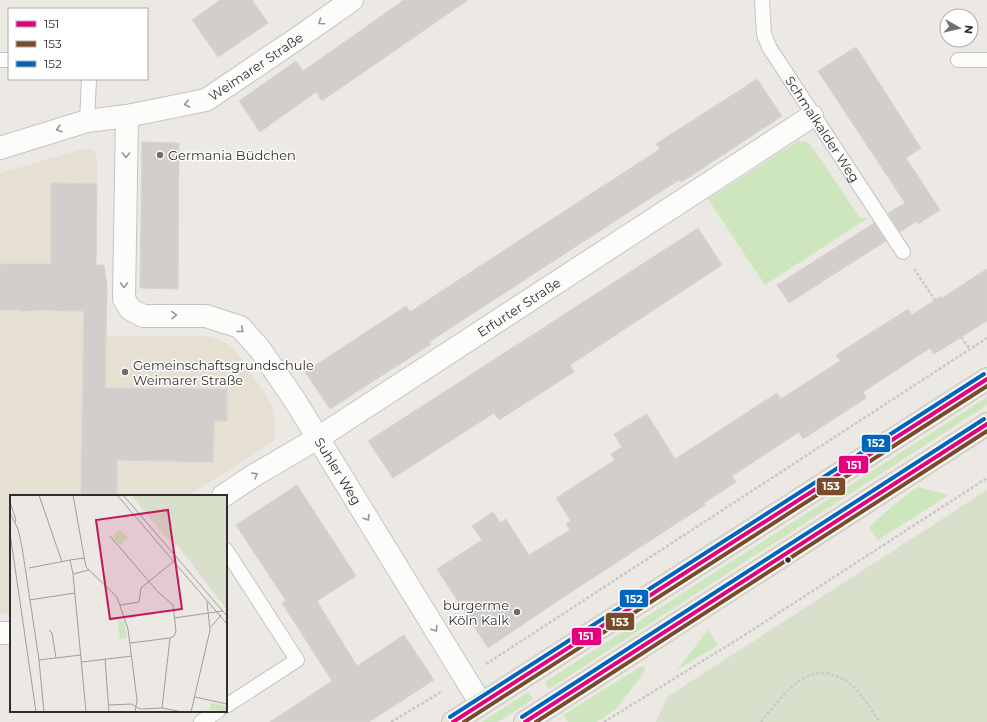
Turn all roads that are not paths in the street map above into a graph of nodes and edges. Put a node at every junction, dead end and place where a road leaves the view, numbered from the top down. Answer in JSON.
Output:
{"nodes":[{"id":1,"x":352,"y":0,"type":"edge"},
{"id":2,"x":762,"y":0,"type":"edge"},
{"id":3,"x":958,"y":60,"type":"dead end"},
{"id":4,"x":987,"y":60,"type":"edge"},
{"id":5,"x":90,"y":80,"type":"edge"},
{"id":6,"x":127,"y":116,"type":"junction"},
{"id":7,"x":812,"y":116,"type":"junction"},
{"id":8,"x":87,"y":121,"type":"junction"},
{"id":9,"x":0,"y":148,"type":"edge"},
{"id":10,"x":903,"y":252,"type":"road end"},
{"id":11,"x":987,"y":379,"type":"edge"},
{"id":12,"x":987,"y":424,"type":"edge"},
{"id":13,"x":318,"y":438,"type":"junction"},
{"id":14,"x":224,"y":495,"type":"edge"},
{"id":15,"x":227,"y":552,"type":"edge"},
{"id":16,"x":481,"y":704,"type":"junction"},
{"id":17,"x":227,"y":705,"type":"edge"},
{"id":18,"x":217,"y":712,"type":"edge"},
{"id":19,"x":202,"y":722,"type":"edge"},
{"id":20,"x":453,"y":722,"type":"edge"},
{"id":21,"x":525,"y":722,"type":"edge"}],
"edges":[{"from":1,"to":6,"type":"street","name":"Weimarer Straße","one_way":true},
{"from":2,"to":7,"type":"lane","name":"Schmalkalder Weg"},
{"from":3,"to":4,"type":"lane"},
{"from":5,"to":8,"type":"lane"},
{"from":6,"to":8,"type":"street","name":"Weimarer Straße"},
{"from":6,"to":13,"type":"street","name":"Suhler Weg","one_way":true},
{"from":7,"to":10,"type":"lane","name":"Schmalkalder Weg"},
{"from":7,"to":13,"type":"street","name":"Erfurter Straße"},
{"from":8,"to":9,"type":"street","name":"Weimarer Straße","one_way":true},
{"from":11,"to":16,"type":"main road"},
{"from":12,"to":21,"type":"main road"},
{"from":14,"to":13,"type":"street","name":"Erfurter Straße","one_way":true},
{"from":13,"to":16,"type":"street","name":"Suhler Weg","one_way":true},
{"from":15,"to":17,"type":"lane"},
{"from":16,"to":20,"type":"main road"},
{"from":18,"to":19,"type":"lane"}]}
